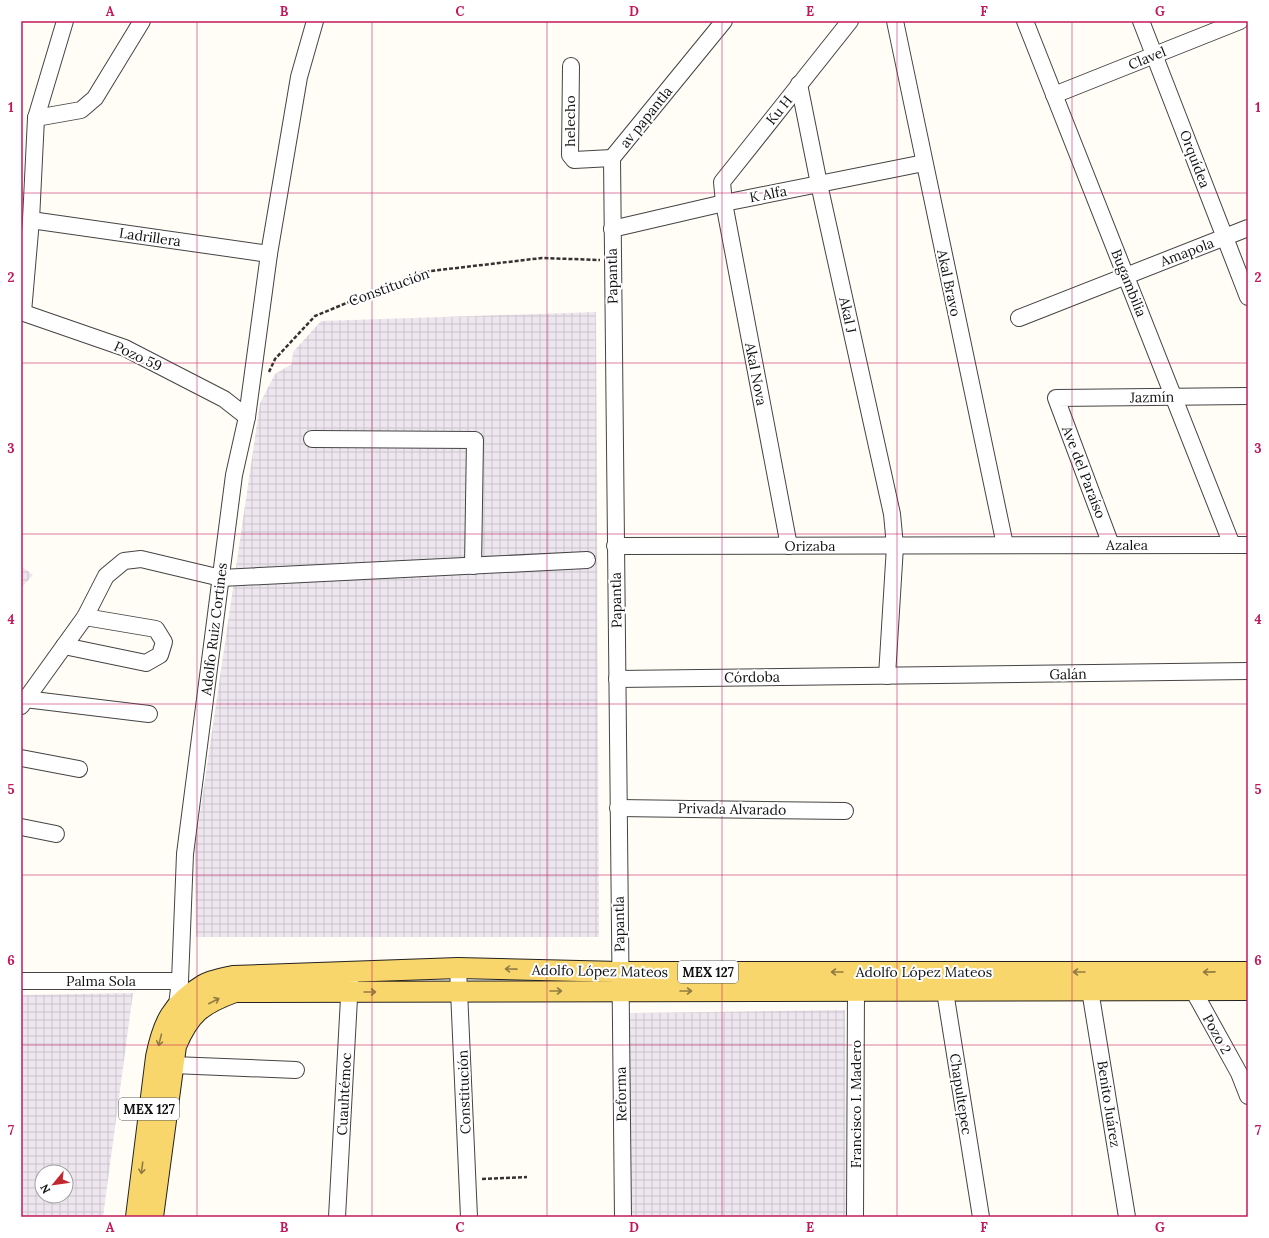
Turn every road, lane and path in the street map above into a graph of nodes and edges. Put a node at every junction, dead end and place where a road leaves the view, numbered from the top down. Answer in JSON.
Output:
{"nodes":[{"id":1,"x":65,"y":21,"type":"edge"},
{"id":2,"x":142,"y":21,"type":"edge"},
{"id":3,"x":315,"y":21,"type":"edge"},
{"id":4,"x":724,"y":21,"type":"edge"},
{"id":5,"x":850,"y":21,"type":"edge"},
{"id":6,"x":895,"y":21,"type":"edge"},
{"id":7,"x":1025,"y":21,"type":"edge"},
{"id":8,"x":1142,"y":21,"type":"edge"},
{"id":9,"x":1240,"y":21,"type":"edge"},
{"id":10,"x":1155,"y":55,"type":"junction"},
{"id":11,"x":571,"y":66,"type":"dead end"},
{"id":12,"x":799,"y":84,"type":"junction"},
{"id":13,"x":1054,"y":95,"type":"junction"},
{"id":14,"x":36,"y":118,"type":"junction"},
{"id":15,"x":612,"y":158,"type":"junction"},
{"id":16,"x":924,"y":164,"type":"junction"},
{"id":17,"x":819,"y":184,"type":"junction"},
{"id":18,"x":26,"y":200,"type":"edge"},
{"id":19,"x":724,"y":203,"type":"junction"},
{"id":20,"x":31,"y":220,"type":"junction"},
{"id":21,"x":612,"y":228,"type":"junction"},
{"id":22,"x":1248,"y":228,"type":"edge"},
{"id":23,"x":1225,"y":238,"type":"junction"},
{"id":24,"x":269,"y":254,"type":"junction"},
{"id":25,"x":612,"y":261,"type":"junction"},
{"id":26,"x":1126,"y":276,"type":"junction"},
{"id":27,"x":1248,"y":297,"type":"edge"},
{"id":28,"x":22,"y":312,"type":"edge"},
{"id":29,"x":1019,"y":318,"type":"dead end"},
{"id":30,"x":266,"y":378,"type":"dead end"},
{"id":31,"x":1248,"y":396,"type":"edge"},
{"id":32,"x":1174,"y":397,"type":"junction"},
{"id":33,"x":1056,"y":398,"type":"joint"},
{"id":34,"x":247,"y":417,"type":"junction"},
{"id":35,"x":312,"y":439,"type":"dead end"},
{"id":36,"x":1111,"y":545,"type":"junction"},
{"id":37,"x":1240,"y":545,"type":"edge"},
{"id":38,"x":615,"y":546,"type":"junction"},
{"id":39,"x":789,"y":546,"type":"junction"},
{"id":40,"x":895,"y":546,"type":"junction"},
{"id":41,"x":1005,"y":546,"type":"junction"},
{"id":42,"x":587,"y":560,"type":"dead end"},
{"id":43,"x":473,"y":566,"type":"junction"},
{"id":44,"x":221,"y":578,"type":"junction"},
{"id":45,"x":85,"y":617,"type":"junction"},
{"id":46,"x":64,"y":646,"type":"junction"},
{"id":47,"x":1248,"y":671,"type":"edge"},
{"id":48,"x":887,"y":676,"type":"junction"},
{"id":49,"x":617,"y":679,"type":"junction"},
{"id":50,"x":23,"y":703,"type":"edge"},
{"id":51,"x":149,"y":714,"type":"dead end"},
{"id":52,"x":21,"y":758,"type":"edge"},
{"id":53,"x":80,"y":769,"type":"dead end"},
{"id":54,"x":618,"y":808,"type":"junction"},
{"id":55,"x":845,"y":811,"type":"dead end"},
{"id":56,"x":21,"y":827,"type":"edge"},
{"id":57,"x":56,"y":834,"type":"dead end"},
{"id":58,"x":458,"y":968,"type":"junction"},
{"id":59,"x":350,"y":971,"type":"junction"},
{"id":60,"x":620,"y":972,"type":"junction"},
{"id":61,"x":1248,"y":972,"type":"edge"},
{"id":62,"x":21,"y":981,"type":"edge"},
{"id":63,"x":180,"y":981,"type":"junction"},
{"id":64,"x":943,"y":981,"type":"junction"},
{"id":65,"x":1188,"y":981,"type":"junction"},
{"id":66,"x":856,"y":990,"type":"junction"},
{"id":67,"x":1090,"y":990,"type":"junction"},
{"id":68,"x":1248,"y":990,"type":"edge"},
{"id":69,"x":620,"y":991,"type":"junction"},
{"id":70,"x":349,"y":992,"type":"junction"},
{"id":71,"x":459,"y":992,"type":"junction"},
{"id":72,"x":177,"y":1005,"type":"junction"},
{"id":73,"x":184,"y":1026,"type":"junction"},
{"id":74,"x":173,"y":1064,"type":"junction"},
{"id":75,"x":296,"y":1070,"type":"dead end"},
{"id":76,"x":1248,"y":1096,"type":"edge"},
{"id":77,"x":527,"y":1177,"type":"dead end"},
{"id":78,"x":467,"y":1180,"type":"junction"},
{"id":79,"x":136,"y":1217,"type":"edge"},
{"id":80,"x":153,"y":1217,"type":"edge"},
{"id":81,"x":337,"y":1217,"type":"edge"},
{"id":82,"x":469,"y":1217,"type":"edge"},
{"id":83,"x":624,"y":1217,"type":"edge"},
{"id":84,"x":856,"y":1217,"type":"edge"},
{"id":85,"x":981,"y":1217,"type":"edge"},
{"id":86,"x":1127,"y":1217,"type":"edge"}],
"edges":[{"from":1,"to":14,"type":"street"},
{"from":2,"to":14,"type":"street"},
{"from":3,"to":24,"type":"street","name":"Adolfo Ruiz Cortines"},
{"from":4,"to":15,"type":"street","name":"av papantla"},
{"from":5,"to":12,"type":"street","name":"Ku H"},
{"from":6,"to":16,"type":"street","name":"Akal Bravo"},
{"from":7,"to":13,"type":"street","name":"Bugambilia"},
{"from":8,"to":10,"type":"street","name":"Orquídea"},
{"from":9,"to":10,"type":"street","name":"Clavel"},
{"from":10,"to":13,"type":"street","name":"Clavel"},
{"from":10,"to":23,"type":"street","name":"Orquídea"},
{"from":11,"to":15,"type":"street","name":"helecho"},
{"from":12,"to":17,"type":"street","name":"Akal J"},
{"from":12,"to":19,"type":"street","name":"Ku H"},
{"from":13,"to":26,"type":"street","name":"Bugambilia"},
{"from":14,"to":18,"type":"street"},
{"from":15,"to":21,"type":"street","name":"av papantla"},
{"from":16,"to":17,"type":"street","name":"K Alfa"},
{"from":16,"to":41,"type":"street","name":"Akal Bravo"},
{"from":17,"to":19,"type":"street","name":"K Alfa"},
{"from":17,"to":40,"type":"street","name":"Akal J"},
{"from":18,"to":20,"type":"street"},
{"from":19,"to":21,"type":"street","name":"K Alfa"},
{"from":19,"to":39,"type":"street","name":"Akal Nova"},
{"from":20,"to":24,"type":"street","name":"Ladrillera"},
{"from":20,"to":28,"type":"street"},
{"from":21,"to":25,"type":"street","name":"Papantla"},
{"from":22,"to":23,"type":"street","name":"Amapola"},
{"from":23,"to":26,"type":"street","name":"Amapola"},
{"from":23,"to":27,"type":"street","name":"Orquídea"},
{"from":24,"to":34,"type":"street","name":"Adolfo Ruiz Cortines"},
{"from":25,"to":30,"type":"path","name":"Constitución"},
{"from":25,"to":38,"type":"street","name":"Papantla"},
{"from":26,"to":29,"type":"street","name":"Amapola"},
{"from":26,"to":32,"type":"street","name":"Bugambilia"},
{"from":28,"to":34,"type":"street","name":"Pozo 59"},
{"from":31,"to":32,"type":"street","name":"Jazmín"},
{"from":32,"to":33,"type":"street","name":"Jazmín"},
{"from":32,"to":37,"type":"street","name":"Bugambilia"},
{"from":33,"to":36,"type":"street","name":"Ave del Paraíso"},
{"from":34,"to":44,"type":"street","name":"Adolfo Ruiz Cortines"},
{"from":35,"to":43,"type":"street"},
{"from":36,"to":37,"type":"street","name":"Azalea"},
{"from":36,"to":41,"type":"street","name":"Azalea"},
{"from":38,"to":39,"type":"street","name":"Orizaba"},
{"from":38,"to":49,"type":"street","name":"Papantla"},
{"from":39,"to":40,"type":"street","name":"Orizaba"},
{"from":40,"to":41,"type":"street","name":"Orizaba"},
{"from":40,"to":48,"type":"street","name":"Akal J"},
{"from":42,"to":43,"type":"street"},
{"from":43,"to":44,"type":"street"},
{"from":44,"to":45,"type":"street"},
{"from":44,"to":63,"type":"street","name":"Adolfo Ruiz Cortines"},
{"from":45,"to":46,"type":"street"},
{"from":45,"to":46,"type":"street"},
{"from":46,"to":50,"type":"street"},
{"from":47,"to":48,"type":"street","name":"Galán"},
{"from":48,"to":49,"type":"street","name":"Córdoba"},
{"from":49,"to":54,"type":"street","name":"Papantla"},
{"from":50,"to":51,"type":"street"},
{"from":52,"to":53,"type":"street"},
{"from":54,"to":55,"type":"street","name":"Privada Alvarado"},
{"from":54,"to":60,"type":"street","name":"Papantla"},
{"from":56,"to":57,"type":"street"},
{"from":58,"to":59,"type":"main road","name":"Adolfo López Mateos","number":"MEX 127"},
{"from":60,"to":58,"type":"main road","name":"Adolfo López Mateos","number":"MEX 127","one_way":true},
{"from":58,"to":71,"type":"street","name":"Constitución"},
{"from":59,"to":70,"type":"street","name":"Cuauhtémoc"},
{"from":59,"to":72,"type":"main road","name":"Adolfo López Mateos","number":"MEX 127"},
{"from":64,"to":60,"type":"main road","name":"Adolfo López Mateos","number":"MEX 127","one_way":true},
{"from":60,"to":69,"type":"street","name":"Reforma"},
{"from":61,"to":65,"type":"main road","name":"Adolfo López Mateos","number":"MEX 127","one_way":true},
{"from":62,"to":63,"type":"street","name":"Palma Sola"},
{"from":63,"to":72,"type":"street","name":"Adolfo Ruiz Cortines"},
{"from":65,"to":64,"type":"main road","name":"Adolfo López Mateos","number":"MEX 127","one_way":true},
{"from":64,"to":66,"type":"main road","name":"Adolfo López Mateos","number":"MEX 127"},
{"from":64,"to":67,"type":"main road","name":"Adolfo López Mateos","number":"MEX 127"},
{"from":64,"to":85,"type":"street","name":"Chapultepec"},
{"from":65,"to":67,"type":"main road","name":"Adolfo López Mateos","number":"MEX 127"},
{"from":65,"to":68,"type":"main road","name":"Adolfo López Mateos","number":"MEX 127"},
{"from":65,"to":76,"type":"street","name":"Pozo 2"},
{"from":69,"to":66,"type":"main road","name":"Adolfo López Mateos","number":"MEX 127","one_way":true},
{"from":66,"to":84,"type":"street","name":"Francisco I. Madero"},
{"from":67,"to":86,"type":"street","name":"Benito Juárez"},
{"from":71,"to":69,"type":"main road","name":"Adolfo López Mateos","number":"MEX 127","one_way":true},
{"from":69,"to":83,"type":"street","name":"Reforma"},
{"from":70,"to":71,"type":"main road","name":"Adolfo López Mateos","number":"MEX 127","one_way":true},
{"from":73,"to":70,"type":"main road","name":"Adolfo López Mateos","number":"MEX 127","one_way":true},
{"from":70,"to":81,"type":"street","name":"Cuauhtémoc"},
{"from":71,"to":78,"type":"street","name":"Constitución"},
{"from":72,"to":73,"type":"street","name":"Adolfo Ruiz Cortines"},
{"from":72,"to":79,"type":"main road","name":"Adolfo Ruiz Cortines","number":"MEX 127","one_way":true},
{"from":73,"to":74,"type":"main road","number":"MEX 127"},
{"from":74,"to":75,"type":"street"},
{"from":74,"to":80,"type":"main road","number":"MEX 127"},
{"from":77,"to":78,"type":"path"},
{"from":78,"to":82,"type":"street","name":"Constitución"}]}
